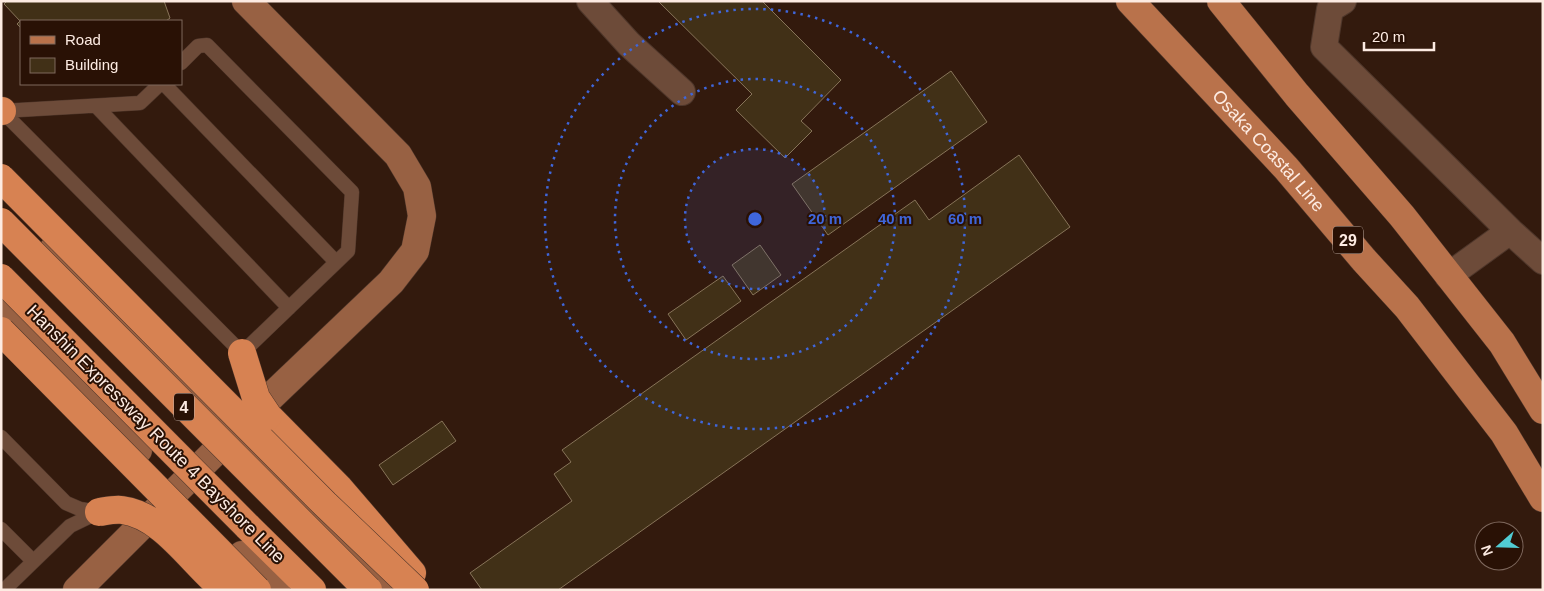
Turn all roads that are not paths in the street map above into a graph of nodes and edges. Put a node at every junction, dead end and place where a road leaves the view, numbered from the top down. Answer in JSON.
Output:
{"nodes":[{"id":1,"x":246,"y":1,"type":"edge"},
{"id":2,"x":590,"y":1,"type":"edge"},
{"id":3,"x":1130,"y":1,"type":"edge"},
{"id":4,"x":1221,"y":1,"type":"edge"},
{"id":5,"x":1343,"y":1,"type":"edge"},
{"id":6,"x":182,"y":62,"type":"edge"},
{"id":7,"x":159,"y":85,"type":"edge"},
{"id":8,"x":165,"y":85,"type":"edge"},
{"id":9,"x":682,"y":92,"type":"dead end"},
{"id":10,"x":96,"y":106,"type":"junction"},
{"id":11,"x":1,"y":111,"type":"edge"},
{"id":12,"x":1,"y":178,"type":"edge"},
{"id":13,"x":1,"y":197,"type":"edge"},
{"id":14,"x":1,"y":222,"type":"edge"},
{"id":15,"x":1510,"y":231,"type":"junction"},
{"id":16,"x":1543,"y":261,"type":"edge"},
{"id":17,"x":336,"y":262,"type":"junction"},
{"id":18,"x":1448,"y":276,"type":"junction"},
{"id":19,"x":1,"y":278,"type":"edge"},
{"id":20,"x":289,"y":308,"type":"junction"},
{"id":21,"x":1,"y":310,"type":"edge"},
{"id":22,"x":1,"y":331,"type":"edge"},
{"id":23,"x":242,"y":353,"type":"junction"},
{"id":24,"x":1543,"y":410,"type":"edge"},
{"id":25,"x":234,"y":434,"type":"junction"},
{"id":26,"x":1,"y":437,"type":"edge"},
{"id":27,"x":177,"y":490,"type":"junction"},
{"id":28,"x":1543,"y":498,"type":"edge"},
{"id":29,"x":99,"y":512,"type":"junction"},
{"id":30,"x":1,"y":529,"type":"edge"},
{"id":31,"x":33,"y":562,"type":"junction"},
{"id":32,"x":4,"y":590,"type":"edge"},
{"id":33,"x":77,"y":590,"type":"edge"},
{"id":34,"x":225,"y":590,"type":"edge"},
{"id":35,"x":257,"y":590,"type":"edge"},
{"id":36,"x":276,"y":590,"type":"edge"},
{"id":37,"x":312,"y":590,"type":"edge"},
{"id":38,"x":368,"y":590,"type":"edge"},
{"id":39,"x":395,"y":590,"type":"edge"},
{"id":40,"x":415,"y":590,"type":"edge"},
{"id":41,"x":426,"y":590,"type":"edge"}],
"edges":[{"from":1,"to":25,"type":"street"},
{"from":2,"to":9,"type":"street"},
{"from":3,"to":28,"type":"main road","name":"Osaka Coastal Line","number":"29"},
{"from":4,"to":18,"type":"main road"},
{"from":5,"to":15,"type":"street"},
{"from":6,"to":17,"type":"lane"},
{"from":7,"to":10,"type":"lane"},
{"from":8,"to":17,"type":"lane"},
{"from":10,"to":11,"type":"lane"},
{"from":10,"to":20,"type":"lane"},
{"from":11,"to":23,"type":"lane"},
{"from":12,"to":40,"type":"highway","bridge":true},
{"from":13,"to":25,"type":"street"},
{"from":14,"to":38,"type":"highway","number":"4","bridge":true},
{"from":15,"to":16,"type":"street"},
{"from":15,"to":18,"type":"street"},
{"from":17,"to":20,"type":"lane"},
{"from":18,"to":24,"type":"main road"},
{"from":19,"to":37,"type":"highway","name":"Hanshin Expressway Route 4 Bayshore Line","number":"4","bridge":true},
{"from":20,"to":23,"type":"lane"},
{"from":21,"to":27,"type":"street"},
{"from":22,"to":35,"type":"highway","bridge":true},
{"from":23,"to":41,"type":"highway","bridge":true},
{"from":25,"to":27,"type":"street"},
{"from":25,"to":39,"type":"street"},
{"from":26,"to":29,"type":"lane"},
{"from":27,"to":33,"type":"street"},
{"from":27,"to":36,"type":"street"},
{"from":29,"to":31,"type":"lane"},
{"from":29,"to":34,"type":"highway","bridge":true},
{"from":30,"to":31,"type":"lane"},
{"from":31,"to":32,"type":"lane"}]}
